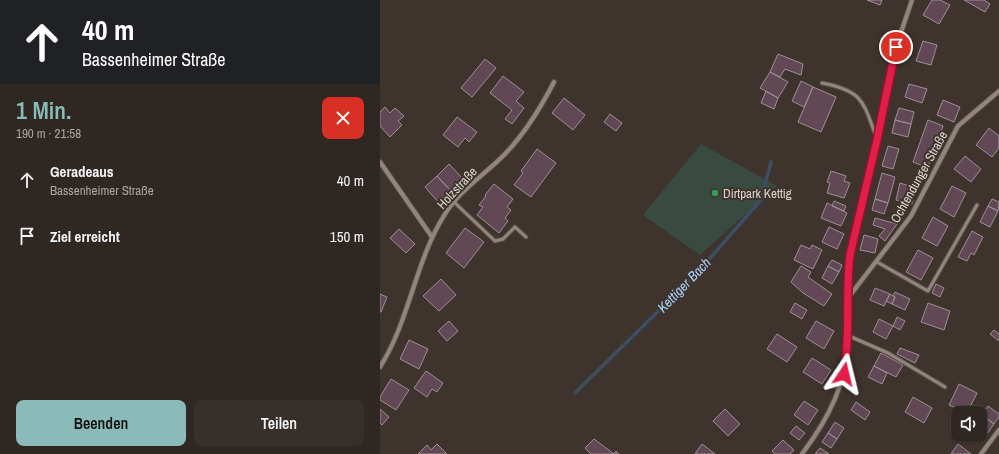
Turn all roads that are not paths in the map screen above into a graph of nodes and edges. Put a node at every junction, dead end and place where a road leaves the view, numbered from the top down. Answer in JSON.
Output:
{"nodes":[{"id":1,"x":912,"y":0,"type":"edge"},
{"id":2,"x":554,"y":82,"type":"dead end"},
{"id":3,"x":822,"y":83,"type":"dead end"},
{"id":4,"x":999,"y":91,"type":"edge"},
{"id":5,"x":877,"y":140,"type":"junction"},
{"id":6,"x":380,"y":162,"type":"edge"},
{"id":7,"x":454,"y":202,"type":"junction"},
{"id":8,"x":977,"y":205,"type":"dead end"},
{"id":9,"x":432,"y":237,"type":"junction"},
{"id":10,"x":526,"y":237,"type":"dead end"},
{"id":11,"x":877,"y":262,"type":"junction"},
{"id":12,"x":848,"y":299,"type":"junction"},
{"id":13,"x":849,"y":336,"type":"junction"},
{"id":14,"x":380,"y":367,"type":"edge"},
{"id":15,"x":945,"y":388,"type":"dead end"},
{"id":16,"x":999,"y":430,"type":"edge"},
{"id":17,"x":802,"y":454,"type":"edge"},
{"id":18,"x":981,"y":454,"type":"edge"}],
"edges":[{"from":1,"to":5,"type":"street"},
{"from":2,"to":7,"type":"street","name":"Holzstraße"},
{"from":3,"to":5,"type":"lane"},
{"from":4,"to":11,"type":"street","name":"Ochtendunger Straße"},
{"from":5,"to":12,"type":"street"},
{"from":6,"to":9,"type":"street"},
{"from":7,"to":9,"type":"street","name":"Holzstraße"},
{"from":7,"to":10,"type":"lane"},
{"from":8,"to":11,"type":"lane"},
{"from":9,"to":14,"type":"street","name":"Holzstraße"},
{"from":11,"to":12,"type":"street","name":"Ochtendunger Straße"},
{"from":12,"to":13,"type":"street"},
{"from":13,"to":15,"type":"lane"},
{"from":13,"to":17,"type":"street"},
{"from":16,"to":18,"type":"street"}]}
